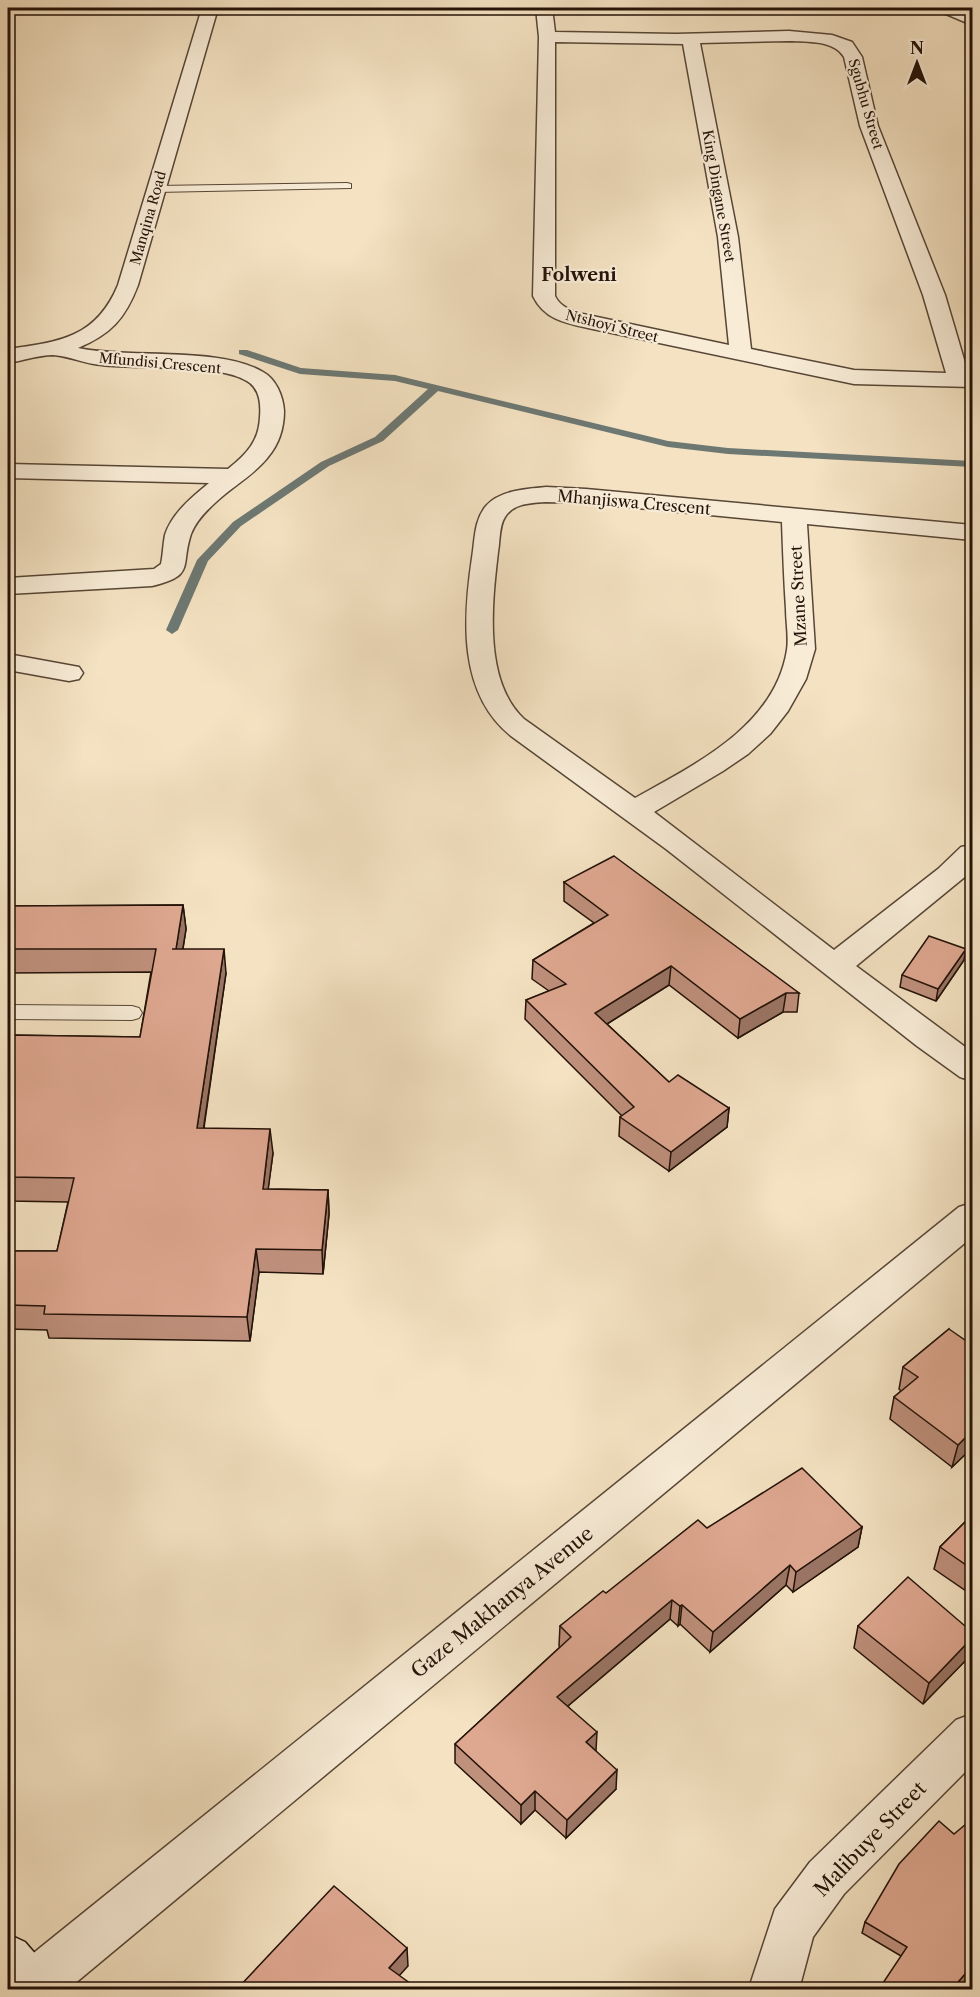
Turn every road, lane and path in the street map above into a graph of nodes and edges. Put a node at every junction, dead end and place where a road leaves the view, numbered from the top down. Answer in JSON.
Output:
{"nodes":[{"id":1,"x":210,"y":8,"type":"edge"},
{"id":2,"x":544,"y":8,"type":"edge"},
{"id":3,"x":945,"y":8,"type":"edge"},
{"id":4,"x":972,"y":20,"type":"edge"},
{"id":5,"x":547,"y":37,"type":"junction"},
{"id":6,"x":691,"y":39,"type":"junction"},
{"id":7,"x":347,"y":186,"type":"dead end"},
{"id":8,"x":156,"y":189,"type":"junction"},
{"id":9,"x":54,"y":349,"type":"junction"},
{"id":10,"x":741,"y":355,"type":"junction"},
{"id":11,"x":8,"y":356,"type":"edge"},
{"id":12,"x":966,"y":380,"type":"edge"},
{"id":13,"x":8,"y":471,"type":"edge"},
{"id":14,"x":234,"y":476,"type":"junction"},
{"id":15,"x":794,"y":516,"type":"junction"},
{"id":16,"x":972,"y":532,"type":"edge"},
{"id":17,"x":8,"y":586,"type":"edge"},
{"id":18,"x":8,"y":662,"type":"edge"},
{"id":19,"x":69,"y":673,"type":"dead end"},
{"id":20,"x":634,"y":811,"type":"junction"},
{"id":21,"x":972,"y":854,"type":"edge"},
{"id":22,"x":835,"y":966,"type":"junction"},
{"id":23,"x":8,"y":1012,"type":"edge"},
{"id":24,"x":132,"y":1013,"type":"dead end"},
{"id":25,"x":972,"y":1069,"type":"edge"},
{"id":26,"x":972,"y":1217,"type":"edge"},
{"id":27,"x":972,"y":1735,"type":"edge"},
{"id":28,"x":25,"y":1981,"type":"edge"},
{"id":29,"x":777,"y":1989,"type":"edge"}],
"edges":[{"from":1,"to":8,"type":"street","name":"Manqina Road"},
{"from":2,"to":5,"type":"street","name":"Ntshoyi Street"},
{"from":3,"to":4,"type":"street"},
{"from":5,"to":6,"type":"street","name":"Sgubhu Street"},
{"from":5,"to":10,"type":"street","name":"Ntshoyi Street"},
{"from":6,"to":10,"type":"street","name":"King Dingane Street"},
{"from":6,"to":12,"type":"street","name":"Sgubhu Street"},
{"from":7,"to":8,"type":"lane"},
{"from":8,"to":9,"type":"street","name":"Manqina Road"},
{"from":9,"to":11,"type":"street","name":"Manqina Road"},
{"from":9,"to":14,"type":"street","name":"Mfundisi Crescent"},
{"from":10,"to":12,"type":"street","name":"Ntshoyi Street"},
{"from":13,"to":14,"type":"street"},
{"from":14,"to":17,"type":"street","name":"Mfundisi Crescent"},
{"from":15,"to":16,"type":"street","name":"Mhanjiswa Crescent"},
{"from":15,"to":20,"type":"street","name":"Mzane Street"},
{"from":15,"to":20,"type":"street","name":"Mhanjiswa Crescent"},
{"from":18,"to":19,"type":"street"},
{"from":20,"to":22,"type":"street","name":"Mhanjiswa Crescent"},
{"from":21,"to":22,"type":"street"},
{"from":22,"to":25,"type":"street","name":"Mhanjiswa Crescent"},
{"from":23,"to":24,"type":"lane"},
{"from":26,"to":28,"type":"street","name":"Gaze Makhanya Avenue"},
{"from":27,"to":29,"type":"street","name":"Malibuye Street"}]}
